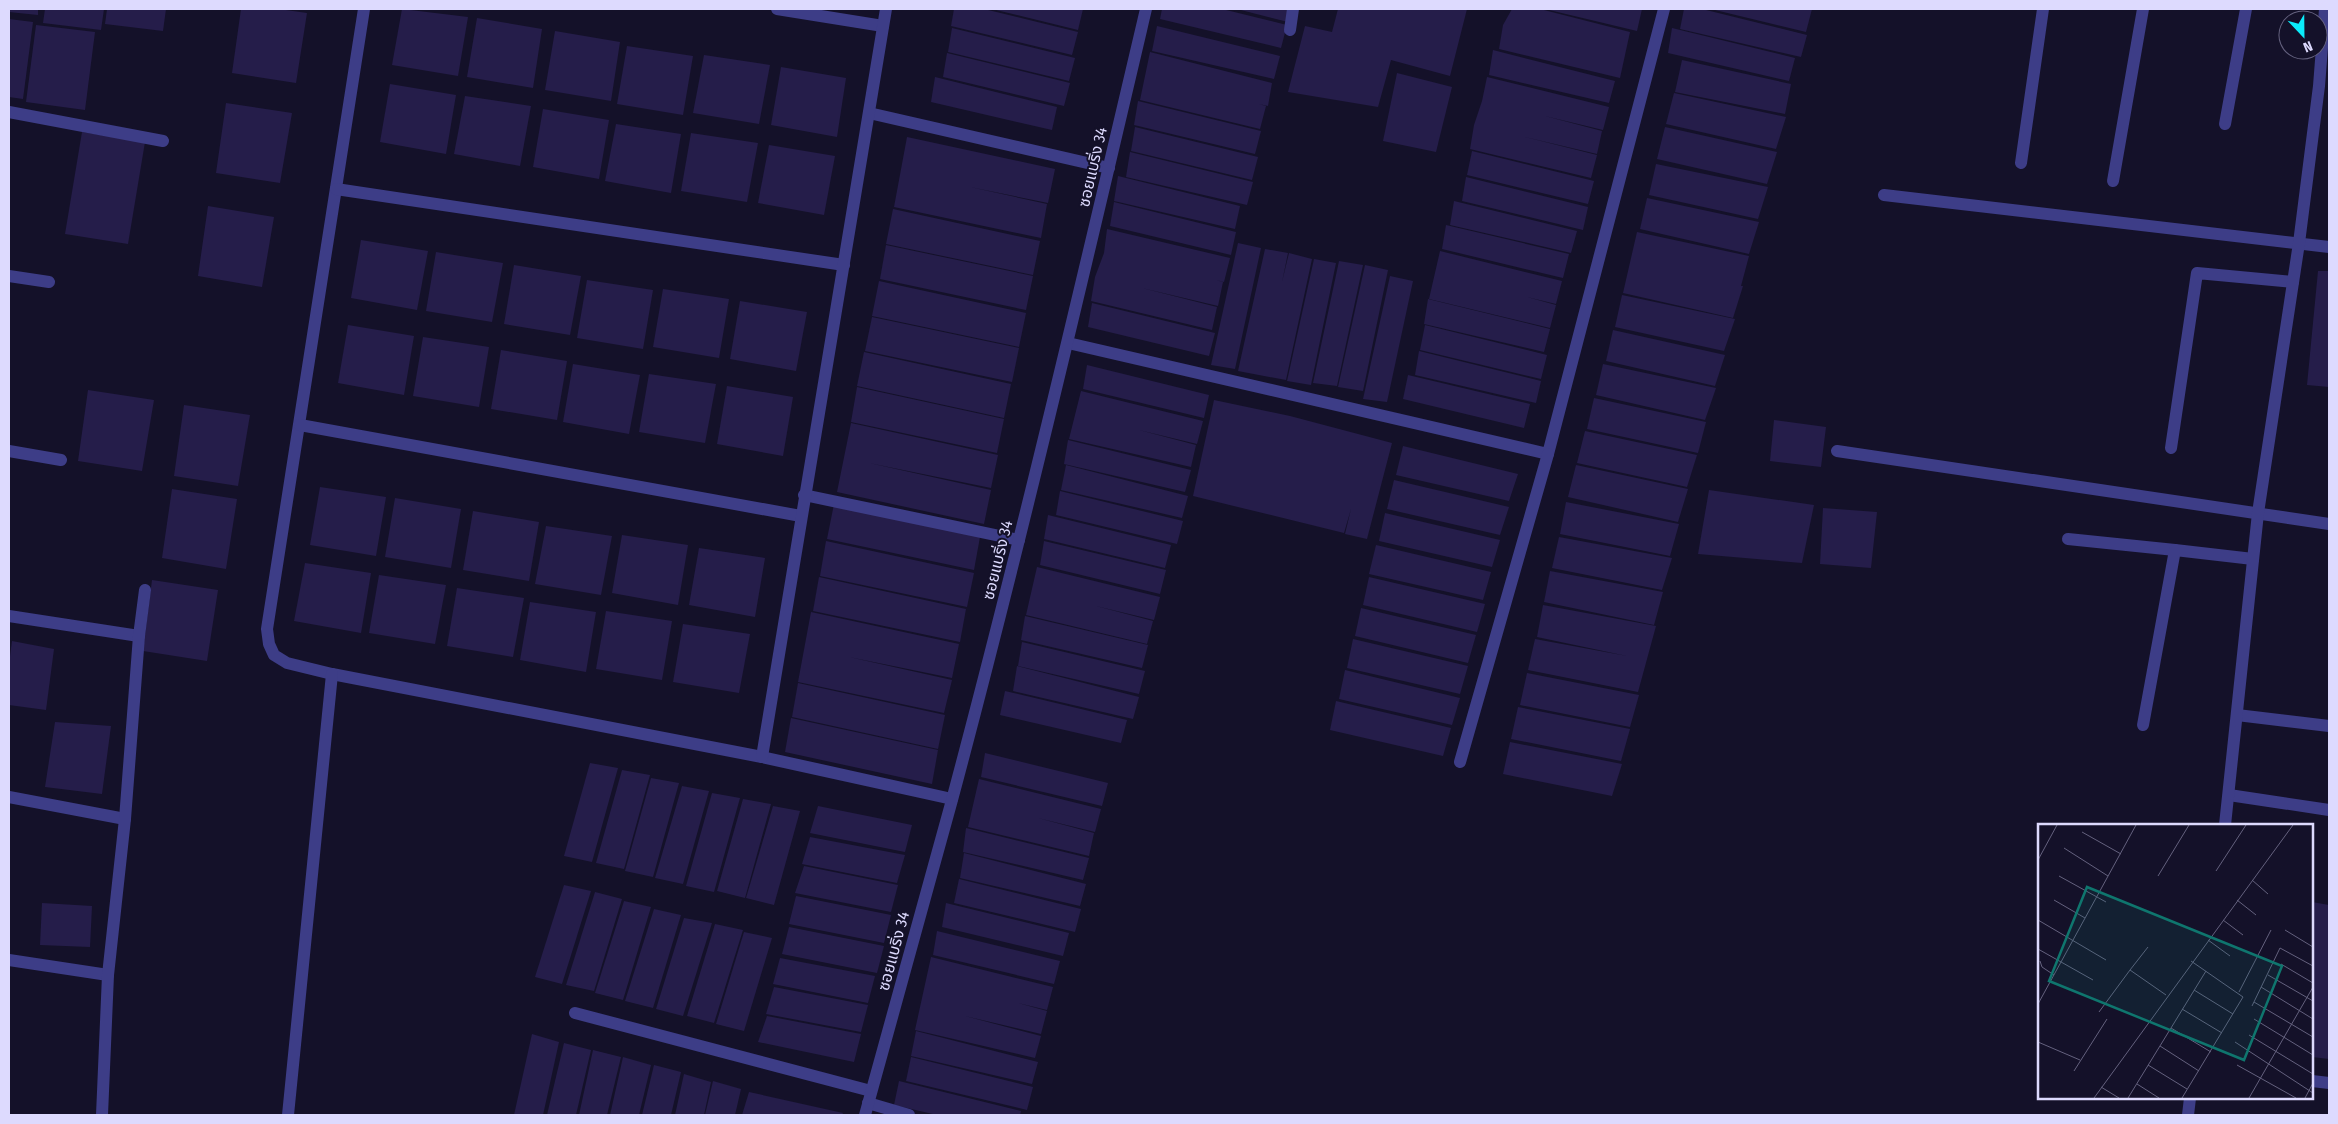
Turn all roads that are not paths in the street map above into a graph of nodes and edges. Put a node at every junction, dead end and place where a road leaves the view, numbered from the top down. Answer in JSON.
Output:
{"nodes":[{"id":1,"x":364,"y":9,"type":"edge"},
{"id":2,"x":777,"y":9,"type":"edge"},
{"id":3,"x":886,"y":9,"type":"edge"},
{"id":4,"x":1146,"y":9,"type":"edge"},
{"id":5,"x":1293,"y":9,"type":"edge"},
{"id":6,"x":1664,"y":9,"type":"edge"},
{"id":7,"x":2043,"y":9,"type":"edge"},
{"id":8,"x":2143,"y":9,"type":"edge"},
{"id":9,"x":2246,"y":9,"type":"edge"},
{"id":10,"x":2325,"y":9,"type":"edge"},
{"id":11,"x":883,"y":26,"type":"junction"},
{"id":12,"x":1290,"y":30,"type":"dead end"},
{"id":13,"x":2324,"y":87,"type":"edge"},
{"id":14,"x":9,"y":112,"type":"edge"},
{"id":15,"x":869,"y":113,"type":"junction"},
{"id":16,"x":2225,"y":124,"type":"dead end"},
{"id":17,"x":164,"y":141,"type":"dead end"},
{"id":18,"x":2020,"y":163,"type":"dead end"},
{"id":19,"x":1109,"y":168,"type":"junction"},
{"id":20,"x":2113,"y":180,"type":"dead end"},
{"id":21,"x":336,"y":189,"type":"junction"},
{"id":22,"x":1884,"y":195,"type":"dead end"},
{"id":23,"x":2299,"y":243,"type":"junction"},
{"id":24,"x":2329,"y":247,"type":"edge"},
{"id":25,"x":844,"y":265,"type":"junction"},
{"id":26,"x":9,"y":276,"type":"edge"},
{"id":27,"x":49,"y":282,"type":"dead end"},
{"id":28,"x":2293,"y":282,"type":"junction"},
{"id":29,"x":1068,"y":343,"type":"junction"},
{"id":30,"x":300,"y":425,"type":"junction"},
{"id":31,"x":2172,"y":448,"type":"dead end"},
{"id":32,"x":9,"y":451,"type":"edge"},
{"id":33,"x":1837,"y":451,"type":"dead end"},
{"id":34,"x":1548,"y":454,"type":"junction"},
{"id":35,"x":61,"y":460,"type":"dead end"},
{"id":36,"x":804,"y":495,"type":"junction"},
{"id":37,"x":2258,"y":513,"type":"junction"},
{"id":38,"x":801,"y":516,"type":"junction"},
{"id":39,"x":2329,"y":524,"type":"edge"},
{"id":40,"x":2068,"y":539,"type":"dead end"},
{"id":41,"x":1019,"y":540,"type":"junction"},
{"id":42,"x":2175,"y":550,"type":"junction"},
{"id":43,"x":2253,"y":559,"type":"junction"},
{"id":44,"x":145,"y":590,"type":"dead end"},
{"id":45,"x":9,"y":616,"type":"edge"},
{"id":46,"x":139,"y":636,"type":"junction"},
{"id":47,"x":332,"y":674,"type":"junction"},
{"id":48,"x":2237,"y":715,"type":"junction"},
{"id":49,"x":2144,"y":725,"type":"dead end"},
{"id":50,"x":2329,"y":726,"type":"edge"},
{"id":51,"x":762,"y":757,"type":"junction"},
{"id":52,"x":1460,"y":762,"type":"dead end"},
{"id":53,"x":2229,"y":795,"type":"junction"},
{"id":54,"x":9,"y":797,"type":"edge"},
{"id":55,"x":952,"y":799,"type":"junction"},
{"id":56,"x":2329,"y":810,"type":"edge"},
{"id":57,"x":125,"y":819,"type":"junction"},
{"id":58,"x":2225,"y":824,"type":"edge"},
{"id":59,"x":9,"y":960,"type":"edge"},
{"id":60,"x":108,"y":975,"type":"junction"},
{"id":61,"x":575,"y":1014,"type":"dead end"},
{"id":62,"x":2313,"y":1081,"type":"edge"},
{"id":63,"x":2329,"y":1083,"type":"edge"},
{"id":64,"x":2190,"y":1099,"type":"edge"},
{"id":65,"x":868,"y":1103,"type":"edge"},
{"id":66,"x":102,"y":1115,"type":"edge"},
{"id":67,"x":288,"y":1115,"type":"edge"},
{"id":68,"x":908,"y":1115,"type":"edge"},
{"id":69,"x":2188,"y":1115,"type":"edge"}],
"edges":[{"from":1,"to":21,"type":"street"},
{"from":2,"to":11,"type":"street"},
{"from":3,"to":11,"type":"street"},
{"from":4,"to":19,"type":"street","name":"ซอยแบริ่ง 34"},
{"from":5,"to":12,"type":"street"},
{"from":6,"to":34,"type":"street"},
{"from":7,"to":18,"type":"street"},
{"from":8,"to":20,"type":"street"},
{"from":9,"to":16,"type":"street"},
{"from":10,"to":13,"type":"street"},
{"from":11,"to":15,"type":"street"},
{"from":13,"to":23,"type":"street"},
{"from":14,"to":17,"type":"street"},
{"from":15,"to":19,"type":"street"},
{"from":15,"to":25,"type":"street"},
{"from":19,"to":29,"type":"street","name":"ซอยแบริ่ง 34"},
{"from":21,"to":25,"type":"street"},
{"from":21,"to":30,"type":"street"},
{"from":22,"to":23,"type":"street"},
{"from":23,"to":24,"type":"street"},
{"from":23,"to":28,"type":"street"},
{"from":25,"to":36,"type":"street"},
{"from":26,"to":27,"type":"street"},
{"from":28,"to":31,"type":"street"},
{"from":28,"to":37,"type":"street"},
{"from":29,"to":34,"type":"street"},
{"from":29,"to":41,"type":"street","name":"ซอยแบริ่ง 34"},
{"from":30,"to":38,"type":"street"},
{"from":30,"to":47,"type":"street"},
{"from":32,"to":35,"type":"street"},
{"from":33,"to":37,"type":"street"},
{"from":34,"to":52,"type":"street"},
{"from":36,"to":38,"type":"street"},
{"from":36,"to":41,"type":"street"},
{"from":37,"to":39,"type":"street"},
{"from":37,"to":43,"type":"street"},
{"from":38,"to":51,"type":"street"},
{"from":40,"to":42,"type":"street"},
{"from":41,"to":55,"type":"street","name":"ซอยแบริ่ง 34"},
{"from":42,"to":43,"type":"street"},
{"from":42,"to":49,"type":"street"},
{"from":43,"to":48,"type":"street"},
{"from":44,"to":46,"type":"street"},
{"from":45,"to":46,"type":"street"},
{"from":46,"to":57,"type":"street"},
{"from":47,"to":51,"type":"street"},
{"from":47,"to":67,"type":"street"},
{"from":48,"to":50,"type":"street"},
{"from":48,"to":53,"type":"street"},
{"from":51,"to":55,"type":"street"},
{"from":53,"to":56,"type":"street"},
{"from":53,"to":58,"type":"street"},
{"from":54,"to":57,"type":"street"},
{"from":55,"to":65,"type":"street","name":"ซอยแบริ่ง 34"},
{"from":57,"to":60,"type":"street"},
{"from":59,"to":60,"type":"street"},
{"from":60,"to":66,"type":"street"},
{"from":61,"to":65,"type":"street"},
{"from":62,"to":63,"type":"street"},
{"from":64,"to":69,"type":"street"},
{"from":65,"to":68,"type":"street"}]}
